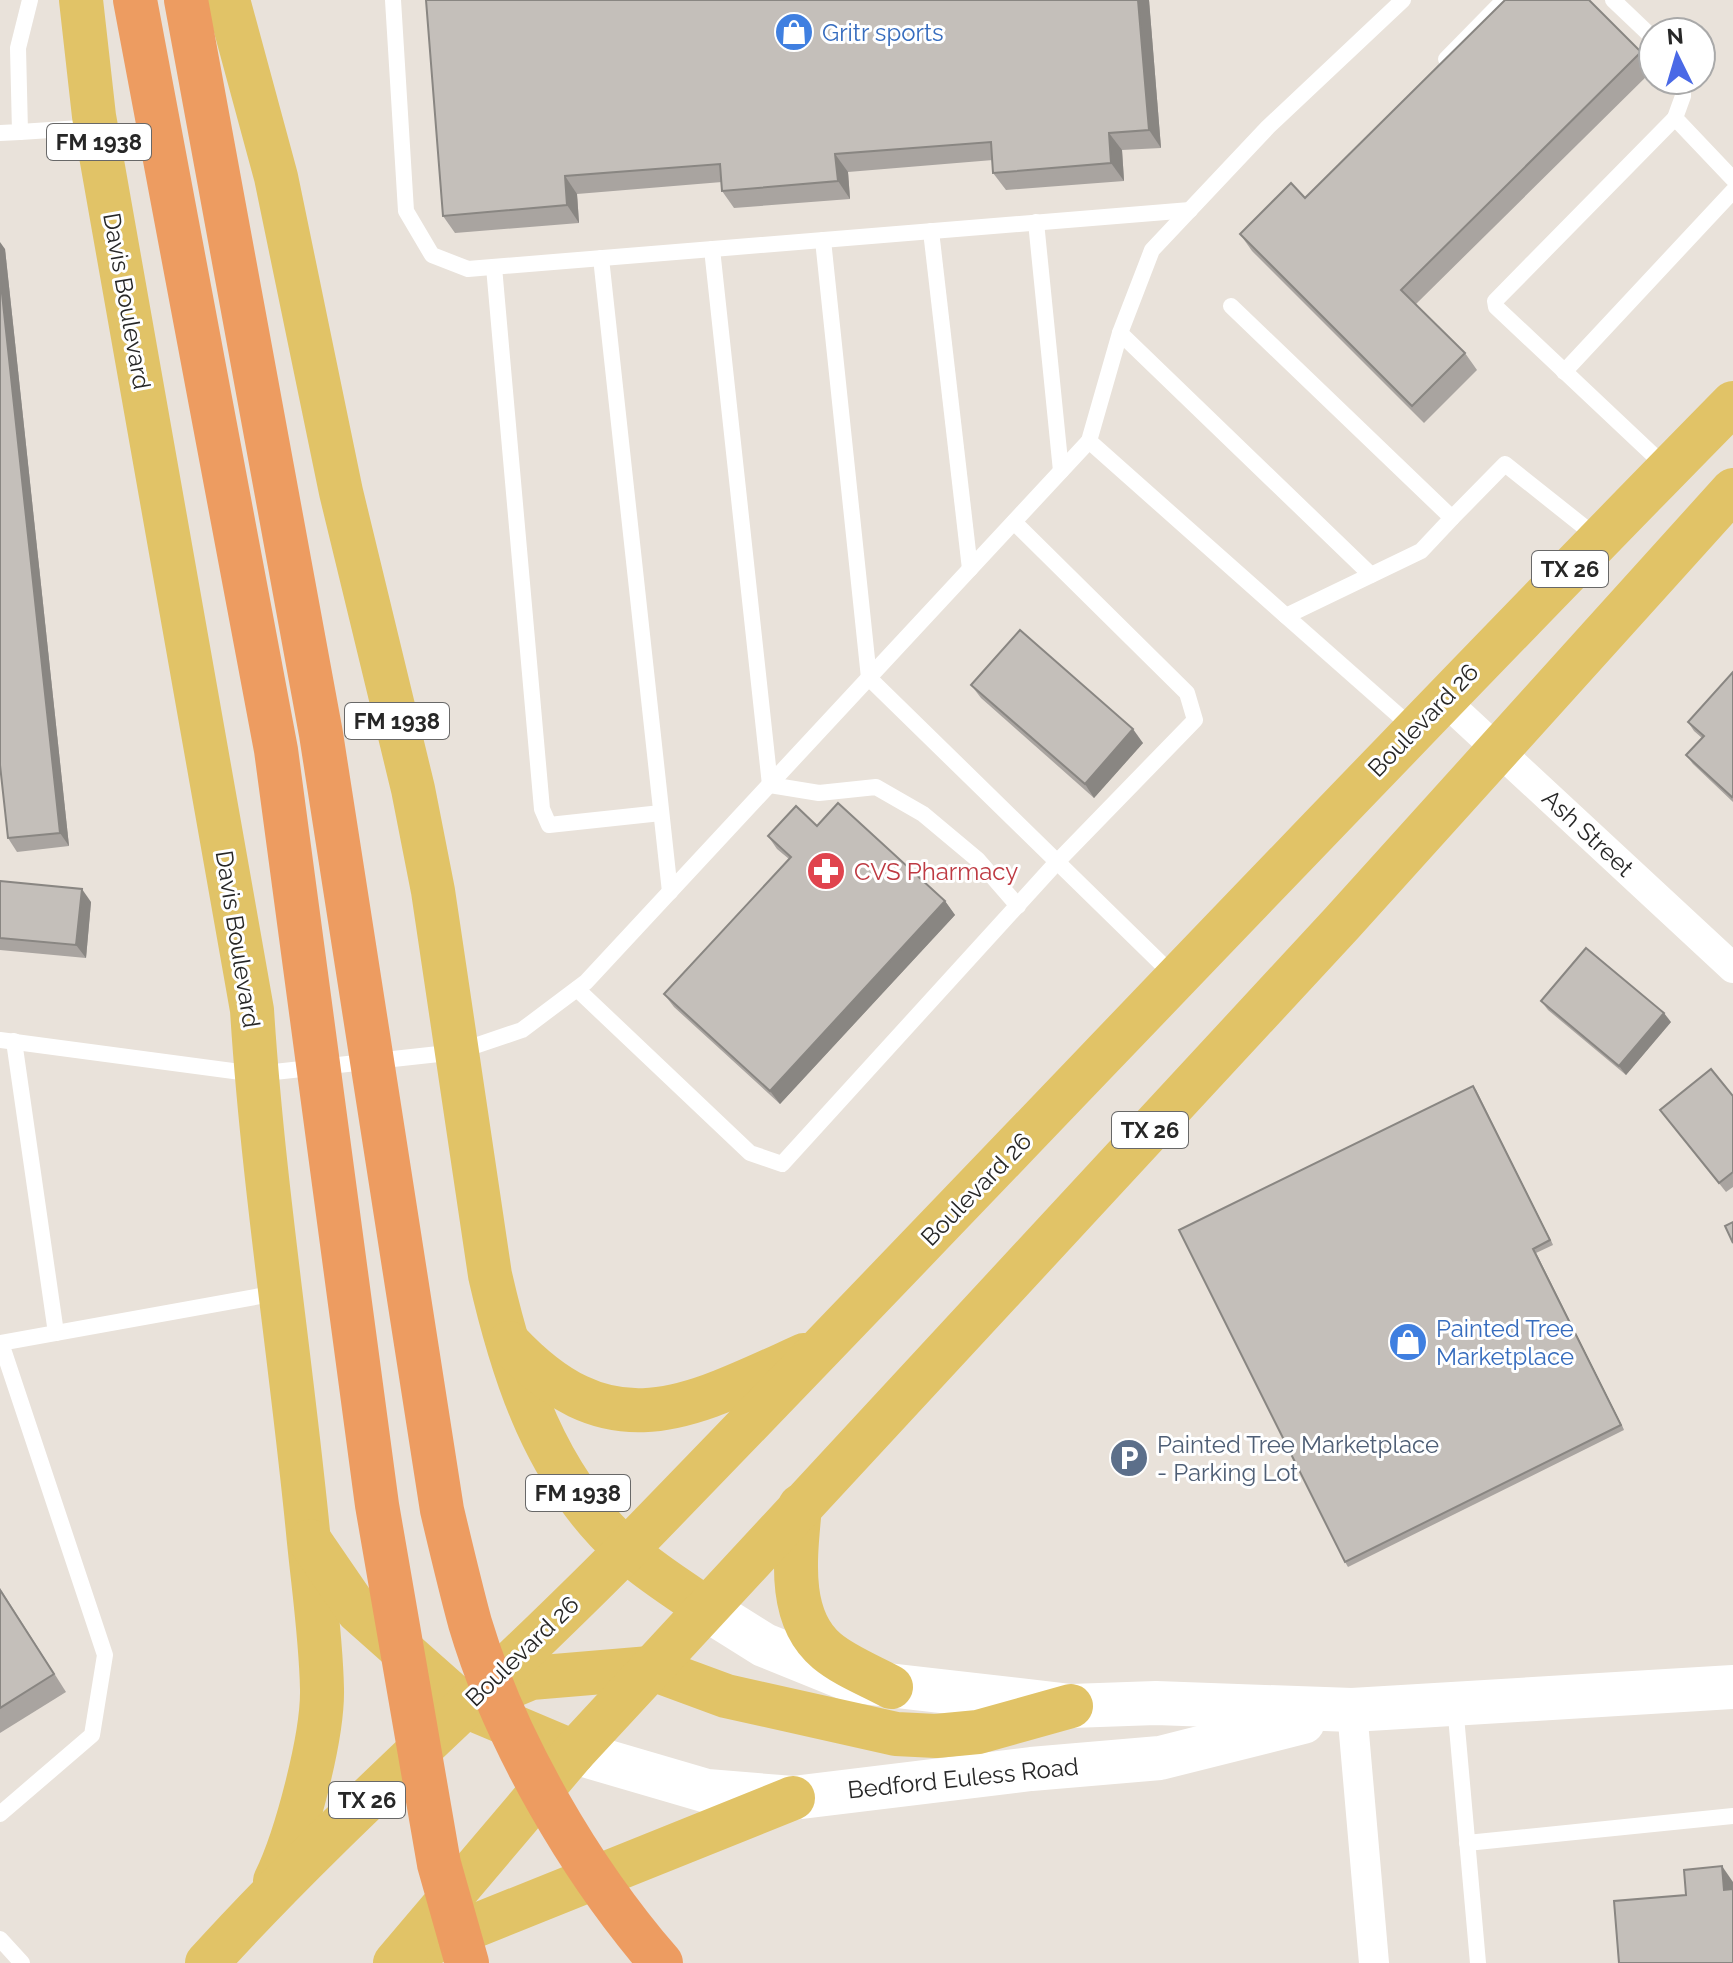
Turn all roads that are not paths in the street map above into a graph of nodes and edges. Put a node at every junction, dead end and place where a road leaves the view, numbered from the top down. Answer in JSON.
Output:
{"nodes":[{"id":1,"x":30,"y":0,"type":"edge"},
{"id":2,"x":81,"y":0,"type":"edge"},
{"id":3,"x":135,"y":0,"type":"edge"},
{"id":4,"x":186,"y":0,"type":"edge"},
{"id":5,"x":228,"y":0,"type":"edge"},
{"id":6,"x":393,"y":0,"type":"edge"},
{"id":7,"x":1403,"y":0,"type":"edge"},
{"id":8,"x":1504,"y":0,"type":"edge"},
{"id":9,"x":1613,"y":0,"type":"edge"},
{"id":10,"x":1637,"y":23,"type":"edge"},
{"id":11,"x":1437,"y":67,"type":"edge"},
{"id":12,"x":1683,"y":96,"type":"edge"},
{"id":13,"x":1675,"y":118,"type":"junction"},
{"id":14,"x":96,"y":127,"type":"junction"},
{"id":15,"x":20,"y":132,"type":"junction"},
{"id":16,"x":0,"y":133,"type":"edge"},
{"id":17,"x":1733,"y":179,"type":"edge"},
{"id":18,"x":1733,"y":191,"type":"edge"},
{"id":19,"x":1190,"y":210,"type":"junction"},
{"id":20,"x":1036,"y":222,"type":"junction"},
{"id":21,"x":931,"y":231,"type":"junction"},
{"id":22,"x":823,"y":240,"type":"junction"},
{"id":23,"x":712,"y":249,"type":"junction"},
{"id":24,"x":601,"y":258,"type":"junction"},
{"id":25,"x":494,"y":267,"type":"junction"},
{"id":26,"x":1231,"y":306,"type":"dead end"},
{"id":27,"x":1120,"y":333,"type":"junction"},
{"id":28,"x":1564,"y":372,"type":"junction"},
{"id":29,"x":1733,"y":403,"type":"edge"},
{"id":30,"x":1089,"y":441,"type":"junction"},
{"id":31,"x":1668,"y":469,"type":"junction"},
{"id":32,"x":1061,"y":471,"type":"junction"},
{"id":33,"x":1733,"y":490,"type":"edge"},
{"id":34,"x":1452,"y":518,"type":"junction"},
{"id":35,"x":1014,"y":522,"type":"junction"},
{"id":36,"x":1599,"y":539,"type":"junction"},
{"id":37,"x":970,"y":569,"type":"junction"},
{"id":38,"x":1371,"y":575,"type":"junction"},
{"id":39,"x":1286,"y":616,"type":"junction"},
{"id":40,"x":869,"y":678,"type":"junction"},
{"id":41,"x":1428,"y":714,"type":"junction"},
{"id":42,"x":1499,"y":751,"type":"junction"},
{"id":43,"x":770,"y":785,"type":"junction"},
{"id":44,"x":661,"y":813,"type":"junction"},
{"id":45,"x":1057,"y":862,"type":"junction"},
{"id":46,"x":670,"y":892,"type":"junction"},
{"id":47,"x":1018,"y":906,"type":"junction"},
{"id":48,"x":1731,"y":962,"type":"edge"},
{"id":49,"x":1177,"y":979,"type":"junction"},
{"id":50,"x":577,"y":989,"type":"junction"},
{"id":51,"x":7,"y":1040,"type":"edge"},
{"id":52,"x":457,"y":1052,"type":"junction"},
{"id":53,"x":256,"y":1074,"type":"junction"},
{"id":54,"x":282,"y":1292,"type":"junction"},
{"id":55,"x":56,"y":1333,"type":"junction"},
{"id":56,"x":504,"y":1337,"type":"junction"},
{"id":57,"x":825,"y":1346,"type":"junction"},
{"id":58,"x":800,"y":1506,"type":"junction"},
{"id":59,"x":308,"y":1538,"type":"junction"},
{"id":60,"x":626,"y":1550,"type":"junction"},
{"id":61,"x":705,"y":1608,"type":"junction"},
{"id":62,"x":650,"y":1668,"type":"junction"},
{"id":63,"x":891,"y":1687,"type":"junction"},
{"id":64,"x":1733,"y":1687,"type":"edge"},
{"id":65,"x":1455,"y":1704,"type":"junction"},
{"id":66,"x":465,"y":1706,"type":"junction"},
{"id":67,"x":1071,"y":1706,"type":"junction"},
{"id":68,"x":1352,"y":1710,"type":"junction"},
{"id":69,"x":574,"y":1752,"type":"junction"},
{"id":70,"x":793,"y":1798,"type":"junction"},
{"id":71,"x":0,"y":1814,"type":"edge"},
{"id":72,"x":1733,"y":1816,"type":"edge"},
{"id":73,"x":1467,"y":1843,"type":"junction"},
{"id":74,"x":269,"y":1894,"type":"junction"},
{"id":75,"x":0,"y":1939,"type":"edge"},
{"id":76,"x":397,"y":1960,"type":"edge"},
{"id":77,"x":22,"y":1963,"type":"edge"},
{"id":78,"x":207,"y":1963,"type":"edge"},
{"id":79,"x":467,"y":1963,"type":"edge"},
{"id":80,"x":661,"y":1963,"type":"edge"},
{"id":81,"x":1374,"y":1963,"type":"edge"},
{"id":82,"x":1478,"y":1963,"type":"edge"}],
"edges":[{"from":1,"to":15,"type":"lane"},
{"from":2,"to":14,"type":"main road","name":"Davis Boulevard","number":"FM 1938"},
{"from":3,"to":79,"type":"highway"},
{"from":4,"to":80,"type":"highway"},
{"from":5,"to":52,"type":"main road","number":"FM 1938"},
{"from":6,"to":25,"type":"lane"},
{"from":7,"to":19,"type":"lane"},
{"from":8,"to":11,"type":"lane"},
{"from":9,"to":10,"type":"lane"},
{"from":12,"to":13,"type":"lane"},
{"from":13,"to":17,"type":"lane"},
{"from":13,"to":28,"type":"lane"},
{"from":14,"to":15,"type":"lane"},
{"from":14,"to":53,"type":"main road","name":"Davis Boulevard","number":"FM 1938"},
{"from":15,"to":16,"type":"lane"},
{"from":18,"to":28,"type":"lane"},
{"from":19,"to":20,"type":"lane"},
{"from":19,"to":27,"type":"lane"},
{"from":20,"to":21,"type":"lane"},
{"from":20,"to":32,"type":"lane"},
{"from":21,"to":22,"type":"lane"},
{"from":21,"to":37,"type":"lane"},
{"from":22,"to":23,"type":"lane"},
{"from":22,"to":40,"type":"lane"},
{"from":23,"to":24,"type":"lane"},
{"from":23,"to":43,"type":"lane"},
{"from":24,"to":25,"type":"lane"},
{"from":24,"to":44,"type":"lane"},
{"from":25,"to":44,"type":"lane"},
{"from":26,"to":34,"type":"lane"},
{"from":27,"to":30,"type":"lane"},
{"from":27,"to":38,"type":"lane"},
{"from":28,"to":31,"type":"lane"},
{"from":29,"to":31,"type":"main road","name":"Boulevard 26","number":"TX 26"},
{"from":30,"to":32,"type":"lane"},
{"from":30,"to":39,"type":"lane"},
{"from":31,"to":36,"type":"main road","name":"Boulevard 26","number":"TX 26"},
{"from":32,"to":35,"type":"lane"},
{"from":33,"to":42,"type":"main road","number":"TX 26"},
{"from":34,"to":36,"type":"lane"},
{"from":34,"to":38,"type":"lane"},
{"from":35,"to":37,"type":"lane"},
{"from":35,"to":45,"type":"lane"},
{"from":36,"to":41,"type":"main road","name":"Boulevard 26","number":"TX 26"},
{"from":37,"to":40,"type":"lane"},
{"from":38,"to":39,"type":"lane"},
{"from":39,"to":41,"type":"lane"},
{"from":40,"to":43,"type":"lane"},
{"from":40,"to":45,"type":"lane"},
{"from":41,"to":42,"type":"street","name":"Ash Street"},
{"from":41,"to":49,"type":"main road","name":"Boulevard 26","number":"TX 26"},
{"from":42,"to":48,"type":"street","name":"Ash Street"},
{"from":42,"to":58,"type":"main road","number":"TX 26"},
{"from":43,"to":46,"type":"lane"},
{"from":43,"to":47,"type":"lane"},
{"from":44,"to":46,"type":"lane"},
{"from":45,"to":47,"type":"lane"},
{"from":45,"to":49,"type":"lane"},
{"from":46,"to":50,"type":"lane"},
{"from":47,"to":50,"type":"lane"},
{"from":49,"to":57,"type":"main road","name":"Boulevard 26","number":"TX 26"},
{"from":50,"to":52,"type":"lane"},
{"from":51,"to":53,"type":"lane"},
{"from":51,"to":55,"type":"lane"},
{"from":52,"to":53,"type":"lane"},
{"from":52,"to":56,"type":"main road","number":"FM 1938"},
{"from":53,"to":54,"type":"main road","name":"Davis Boulevard","number":"FM 1938"},
{"from":54,"to":55,"type":"lane"},
{"from":54,"to":59,"type":"main road","name":"Davis Boulevard","number":"FM 1938"},
{"from":55,"to":71,"type":"lane"},
{"from":56,"to":57,"type":"main road"},
{"from":56,"to":60,"type":"main road","number":"FM 1938"},
{"from":57,"to":60,"type":"main road","name":"Boulevard 26","number":"TX 26"},
{"from":58,"to":61,"type":"main road","number":"TX 26"},
{"from":58,"to":63,"type":"main road"},
{"from":59,"to":66,"type":"main road","name":"Davis Boulevard","number":"FM 1938"},
{"from":59,"to":74,"type":"main road"},
{"from":60,"to":61,"type":"main road","number":"FM 1938"},
{"from":60,"to":66,"type":"main road","name":"Boulevard 26","number":"TX 26"},
{"from":61,"to":62,"type":"main road","number":"TX 26"},
{"from":61,"to":63,"type":"main road","name":"Bedford Euless Road"},
{"from":62,"to":66,"type":"main road"},
{"from":62,"to":67,"type":"main road"},
{"from":62,"to":69,"type":"main road","number":"TX 26"},
{"from":63,"to":67,"type":"main road","name":"Bedford Euless Road"},
{"from":64,"to":65,"type":"main road","name":"Bedford Euless Road"},
{"from":65,"to":68,"type":"main road","name":"Bedford Euless Road"},
{"from":65,"to":73,"type":"lane"},
{"from":66,"to":69,"type":"main road","name":"Davis Boulevard","number":"FM 1938"},
{"from":66,"to":74,"type":"main road","name":"Boulevard 26","number":"TX 26"},
{"from":67,"to":68,"type":"main road","name":"Bedford Euless Road"},
{"from":68,"to":70,"type":"main road","name":"Bedford Euless Road"},
{"from":68,"to":81,"type":"street"},
{"from":69,"to":70,"type":"main road","name":"Bedford Euless Road"},
{"from":69,"to":76,"type":"main road","number":"TX 26"},
{"from":70,"to":76,"type":"main road"},
{"from":72,"to":73,"type":"lane"},
{"from":73,"to":82,"type":"lane"},
{"from":74,"to":78,"type":"main road","name":"Boulevard 26","number":"TX 26"},
{"from":75,"to":77,"type":"lane"}]}
